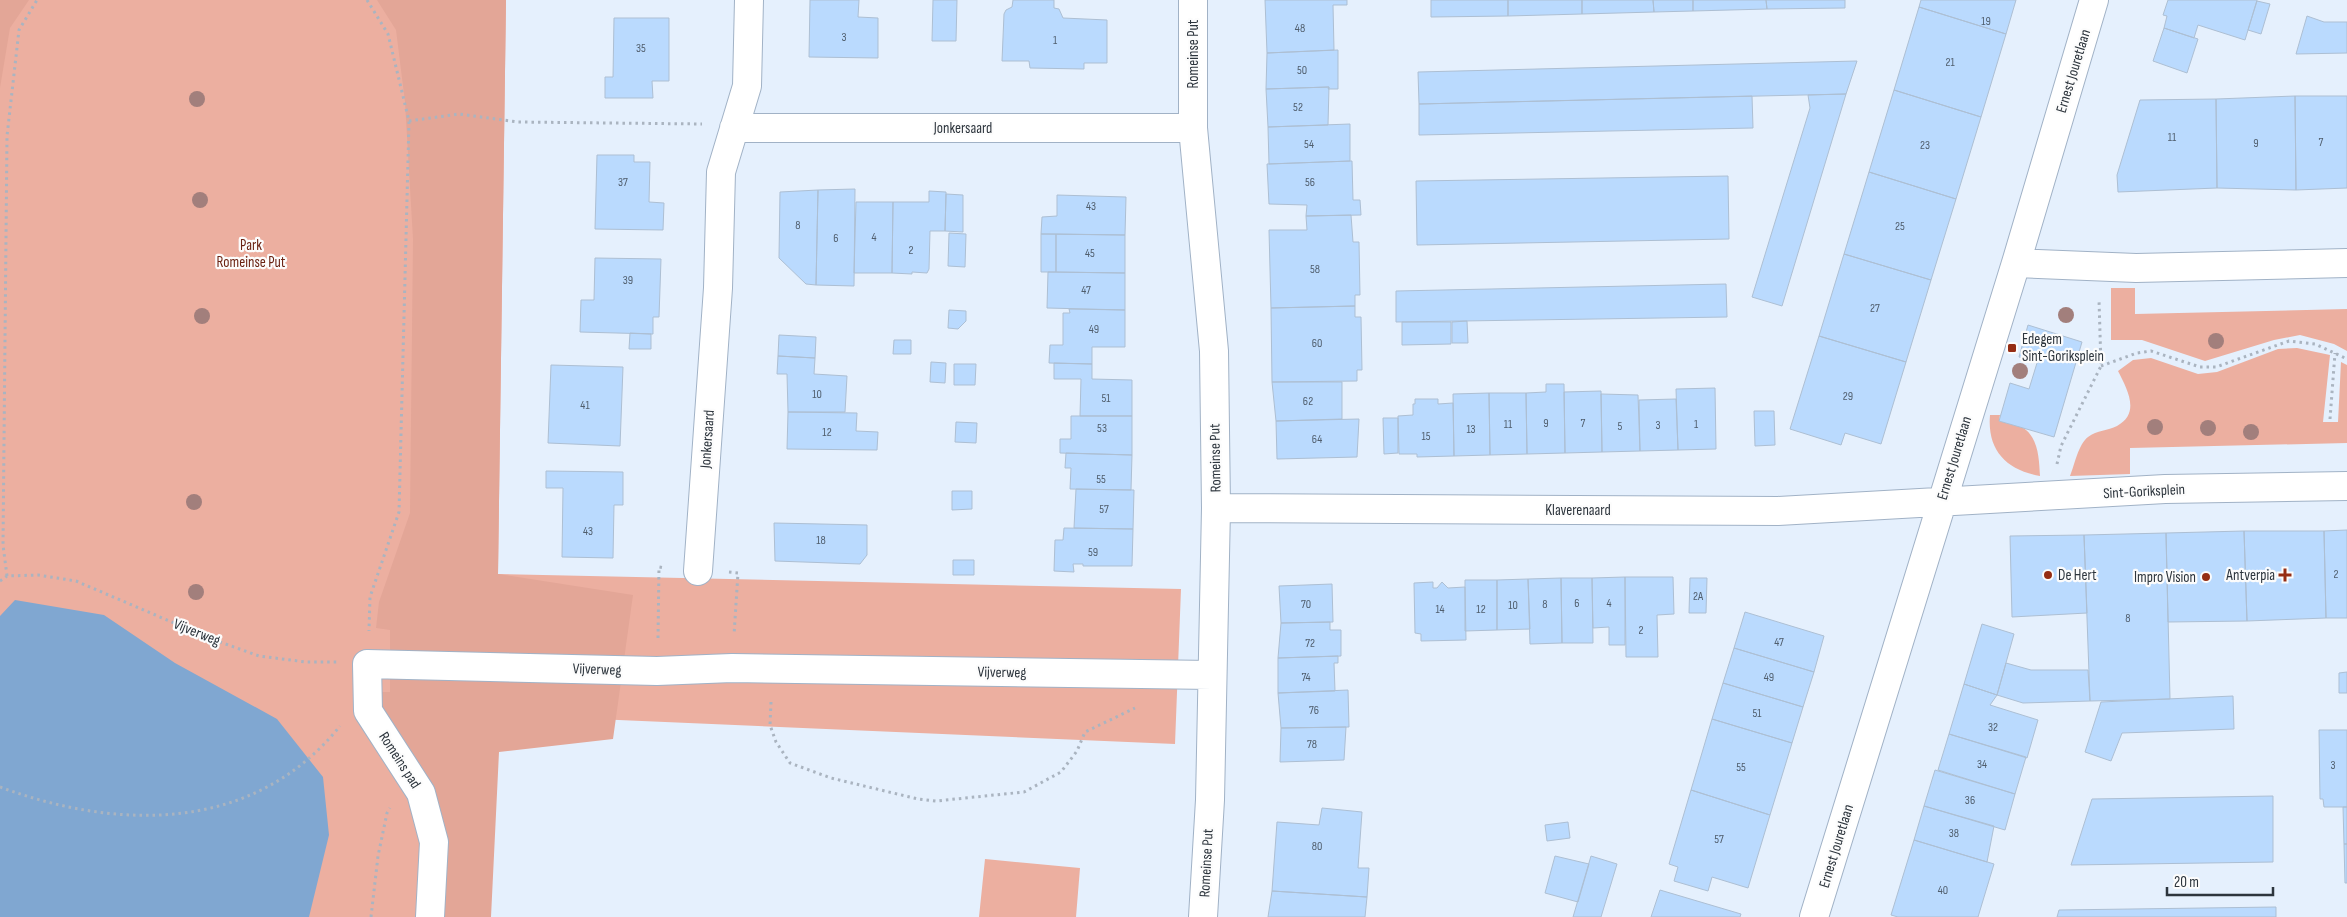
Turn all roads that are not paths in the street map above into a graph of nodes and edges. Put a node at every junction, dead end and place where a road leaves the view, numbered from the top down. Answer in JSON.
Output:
{"nodes":[{"id":1,"x":749,"y":0,"type":"edge"},
{"id":2,"x":1193,"y":0,"type":"edge"},
{"id":3,"x":2094,"y":0,"type":"edge"},
{"id":4,"x":734,"y":128,"type":"junction"},
{"id":5,"x":1193,"y":128,"type":"junction"},
{"id":6,"x":2016,"y":263,"type":"junction"},
{"id":7,"x":2347,"y":263,"type":"edge"},
{"id":8,"x":2347,"y":486,"type":"edge"},
{"id":9,"x":1940,"y":503,"type":"junction"},
{"id":10,"x":1216,"y":508,"type":"junction"},
{"id":11,"x":698,"y":571,"type":"road end"},
{"id":12,"x":367,"y":664,"type":"joint"},
{"id":13,"x":1212,"y":675,"type":"junction"},
{"id":14,"x":430,"y":917,"type":"edge"},
{"id":15,"x":1203,"y":917,"type":"edge"},
{"id":16,"x":1814,"y":917,"type":"edge"}],
"edges":[{"from":1,"to":4,"type":"street","name":"Jonkersaard"},
{"from":2,"to":5,"type":"street","name":"Romeinse Put"},
{"from":3,"to":6,"type":"street","name":"Ernest Jouretlaan"},
{"from":4,"to":5,"type":"street","name":"Jonkersaard"},
{"from":4,"to":11,"type":"street","name":"Jonkersaard"},
{"from":5,"to":10,"type":"street","name":"Romeinse Put"},
{"from":6,"to":7,"type":"street"},
{"from":6,"to":9,"type":"street","name":"Ernest Jouretlaan"},
{"from":8,"to":9,"type":"street","name":"Sint-Goriksplein"},
{"from":9,"to":10,"type":"street","name":"Klaverenaard"},
{"from":9,"to":16,"type":"street","name":"Ernest Jouretlaan"},
{"from":10,"to":13,"type":"street","name":"Romeinse Put"},
{"from":12,"to":13,"type":"street","name":"Vijverweg"},
{"from":12,"to":14,"type":"street","name":"Romeins pad"},
{"from":13,"to":15,"type":"street","name":"Romeinse Put"}]}
